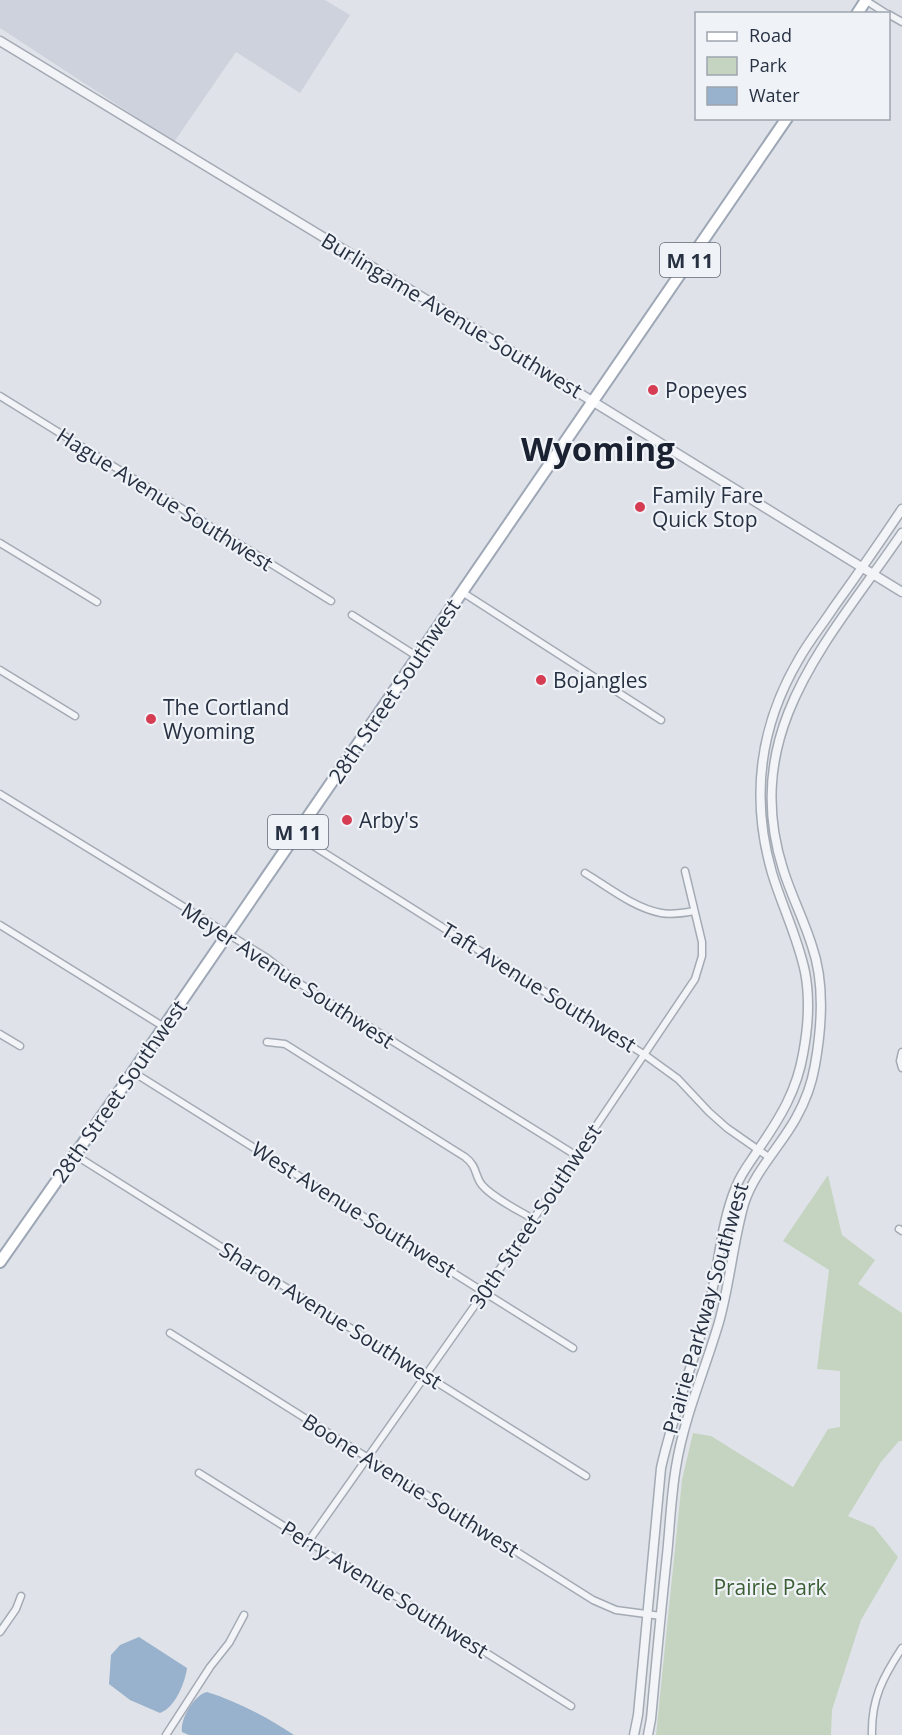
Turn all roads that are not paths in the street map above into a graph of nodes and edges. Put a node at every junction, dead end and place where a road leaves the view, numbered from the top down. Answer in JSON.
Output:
{"nodes":[{"id":1,"x":865,"y":0,"type":"edge"},
{"id":2,"x":885,"y":12,"type":"edge"},
{"id":3,"x":0,"y":41,"type":"edge"},
{"id":4,"x":786,"y":120,"type":"edge"},
{"id":5,"x":0,"y":396,"type":"edge"},
{"id":6,"x":593,"y":401,"type":"junction"},
{"id":7,"x":902,"y":509,"type":"edge"},
{"id":8,"x":902,"y":533,"type":"edge"},
{"id":9,"x":0,"y":543,"type":"edge"},
{"id":10,"x":862,"y":567,"type":"junction"},
{"id":11,"x":874,"y":574,"type":"junction"},
{"id":12,"x":462,"y":592,"type":"junction"},
{"id":13,"x":902,"y":592,"type":"edge"},
{"id":14,"x":331,"y":601,"type":"dead end"},
{"id":15,"x":97,"y":602,"type":"dead end"},
{"id":16,"x":352,"y":615,"type":"dead end"},
{"id":17,"x":418,"y":657,"type":"junction"},
{"id":18,"x":0,"y":670,"type":"edge"},
{"id":19,"x":75,"y":716,"type":"dead end"},
{"id":20,"x":661,"y":720,"type":"dead end"},
{"id":21,"x":0,"y":794,"type":"edge"},
{"id":22,"x":296,"y":835,"type":"junction"},
{"id":23,"x":685,"y":871,"type":"dead end"},
{"id":24,"x":585,"y":873,"type":"dead end"},
{"id":25,"x":694,"y":911,"type":"junction"},
{"id":26,"x":0,"y":925,"type":"edge"},
{"id":27,"x":227,"y":934,"type":"junction"},
{"id":28,"x":820,"y":1014,"type":"junction"},
{"id":29,"x":807,"y":1015,"type":"junction"},
{"id":30,"x":164,"y":1027,"type":"junction"},
{"id":31,"x":0,"y":1034,"type":"edge"},
{"id":32,"x":267,"y":1042,"type":"dead end"},
{"id":33,"x":20,"y":1046,"type":"dead end"},
{"id":34,"x":902,"y":1052,"type":"edge"},
{"id":35,"x":645,"y":1055,"type":"junction"},
{"id":36,"x":902,"y":1068,"type":"edge"},
{"id":37,"x":133,"y":1071,"type":"junction"},
{"id":38,"x":758,"y":1150,"type":"junction"},
{"id":39,"x":75,"y":1155,"type":"junction"},
{"id":40,"x":577,"y":1156,"type":"junction"},
{"id":41,"x":770,"y":1158,"type":"junction"},
{"id":42,"x":533,"y":1220,"type":"junction"},
{"id":43,"x":0,"y":1262,"type":"edge"},
{"id":44,"x":484,"y":1291,"type":"junction"},
{"id":45,"x":170,"y":1333,"type":"dead end"},
{"id":46,"x":573,"y":1348,"type":"dead end"},
{"id":47,"x":425,"y":1374,"type":"junction"},
{"id":48,"x":367,"y":1457,"type":"junction"},
{"id":49,"x":199,"y":1473,"type":"dead end"},
{"id":50,"x":586,"y":1476,"type":"dead end"},
{"id":51,"x":308,"y":1542,"type":"junction"},
{"id":52,"x":21,"y":1596,"type":"dead end"},
{"id":53,"x":244,"y":1615,"type":"dead end"},
{"id":54,"x":647,"y":1616,"type":"junction"},
{"id":55,"x":661,"y":1616,"type":"junction"},
{"id":56,"x":0,"y":1632,"type":"edge"},
{"id":57,"x":902,"y":1648,"type":"edge"},
{"id":58,"x":571,"y":1706,"type":"dead end"},
{"id":59,"x":166,"y":1735,"type":"edge"},
{"id":60,"x":634,"y":1735,"type":"edge"},
{"id":61,"x":648,"y":1735,"type":"edge"},
{"id":62,"x":872,"y":1735,"type":"edge"}],
"edges":[{"from":1,"to":2,"type":"street"},
{"from":3,"to":6,"type":"street","name":"Burlingame Avenue Southwest"},
{"from":4,"to":6,"type":"main road","name":"28th Street Southwest","number":"M 11"},
{"from":5,"to":14,"type":"street","name":"Hague Avenue Southwest"},
{"from":6,"to":10,"type":"street","name":"Burlingame Avenue Southwest"},
{"from":6,"to":12,"type":"main road","name":"28th Street Southwest","number":"M 11"},
{"from":7,"to":10,"type":"street","name":"Prairie Parkway Southwest"},
{"from":8,"to":11,"type":"street","name":"Prairie Parkway Southwest"},
{"from":9,"to":15,"type":"street"},
{"from":10,"to":11,"type":"street","name":"Burlingame Avenue Southwest"},
{"from":10,"to":29,"type":"street","name":"Prairie Parkway Southwest"},
{"from":11,"to":13,"type":"street","name":"Burlingame Avenue Southwest"},
{"from":11,"to":28,"type":"street","name":"Prairie Parkway Southwest"},
{"from":12,"to":17,"type":"main road","name":"28th Street Southwest","number":"M 11"},
{"from":12,"to":20,"type":"street"},
{"from":16,"to":17,"type":"street"},
{"from":17,"to":22,"type":"main road","name":"28th Street Southwest","number":"M 11"},
{"from":18,"to":19,"type":"street"},
{"from":21,"to":27,"type":"street","name":"Meyer Avenue Southwest"},
{"from":22,"to":27,"type":"main road","name":"28th Street Southwest","number":"M 11"},
{"from":22,"to":35,"type":"street","name":"Taft Avenue Southwest"},
{"from":23,"to":25,"type":"street","name":"30th Street Southwest"},
{"from":24,"to":25,"type":"street"},
{"from":25,"to":35,"type":"street","name":"30th Street Southwest"},
{"from":26,"to":30,"type":"street"},
{"from":27,"to":30,"type":"main road","name":"28th Street Southwest","number":"M 11"},
{"from":27,"to":40,"type":"street","name":"Meyer Avenue Southwest"},
{"from":28,"to":29,"type":"street"},
{"from":28,"to":41,"type":"street","name":"Prairie Parkway Southwest"},
{"from":29,"to":38,"type":"street","name":"Prairie Parkway Southwest"},
{"from":30,"to":37,"type":"main road","name":"28th Street Southwest","number":"M 11"},
{"from":31,"to":33,"type":"street"},
{"from":32,"to":42,"type":"street"},
{"from":34,"to":36,"type":"street"},
{"from":35,"to":38,"type":"street","name":"Taft Avenue Southwest"},
{"from":35,"to":40,"type":"street","name":"30th Street Southwest"},
{"from":37,"to":39,"type":"main road","name":"28th Street Southwest","number":"M 11"},
{"from":37,"to":44,"type":"street","name":"West Avenue Southwest"},
{"from":38,"to":41,"type":"street","name":"Taft Avenue Southwest"},
{"from":38,"to":54,"type":"street","name":"Prairie Parkway Southwest"},
{"from":39,"to":43,"type":"main road","name":"28th Street Southwest","number":"M 11"},
{"from":39,"to":47,"type":"street","name":"Sharon Avenue Southwest"},
{"from":40,"to":42,"type":"street","name":"30th Street Southwest"},
{"from":41,"to":55,"type":"street","name":"Prairie Parkway Southwest"},
{"from":42,"to":44,"type":"street","name":"30th Street Southwest"},
{"from":44,"to":46,"type":"street","name":"West Avenue Southwest"},
{"from":44,"to":47,"type":"street","name":"30th Street Southwest"},
{"from":45,"to":48,"type":"street","name":"Boone Avenue Southwest"},
{"from":47,"to":48,"type":"street","name":"30th Street Southwest"},
{"from":47,"to":50,"type":"street","name":"Sharon Avenue Southwest"},
{"from":48,"to":51,"type":"street","name":"30th Street Southwest"},
{"from":48,"to":54,"type":"street","name":"Boone Avenue Southwest"},
{"from":49,"to":51,"type":"street","name":"Perry Avenue Southwest"},
{"from":51,"to":58,"type":"street","name":"Perry Avenue Southwest"},
{"from":52,"to":56,"type":"street"},
{"from":53,"to":59,"type":"street"},
{"from":54,"to":55,"type":"street","name":"Boone Avenue Southwest"},
{"from":54,"to":60,"type":"street","name":"Prairie Parkway Southwest"},
{"from":55,"to":61,"type":"street","name":"Prairie Parkway Southwest"},
{"from":57,"to":62,"type":"street"}]}
